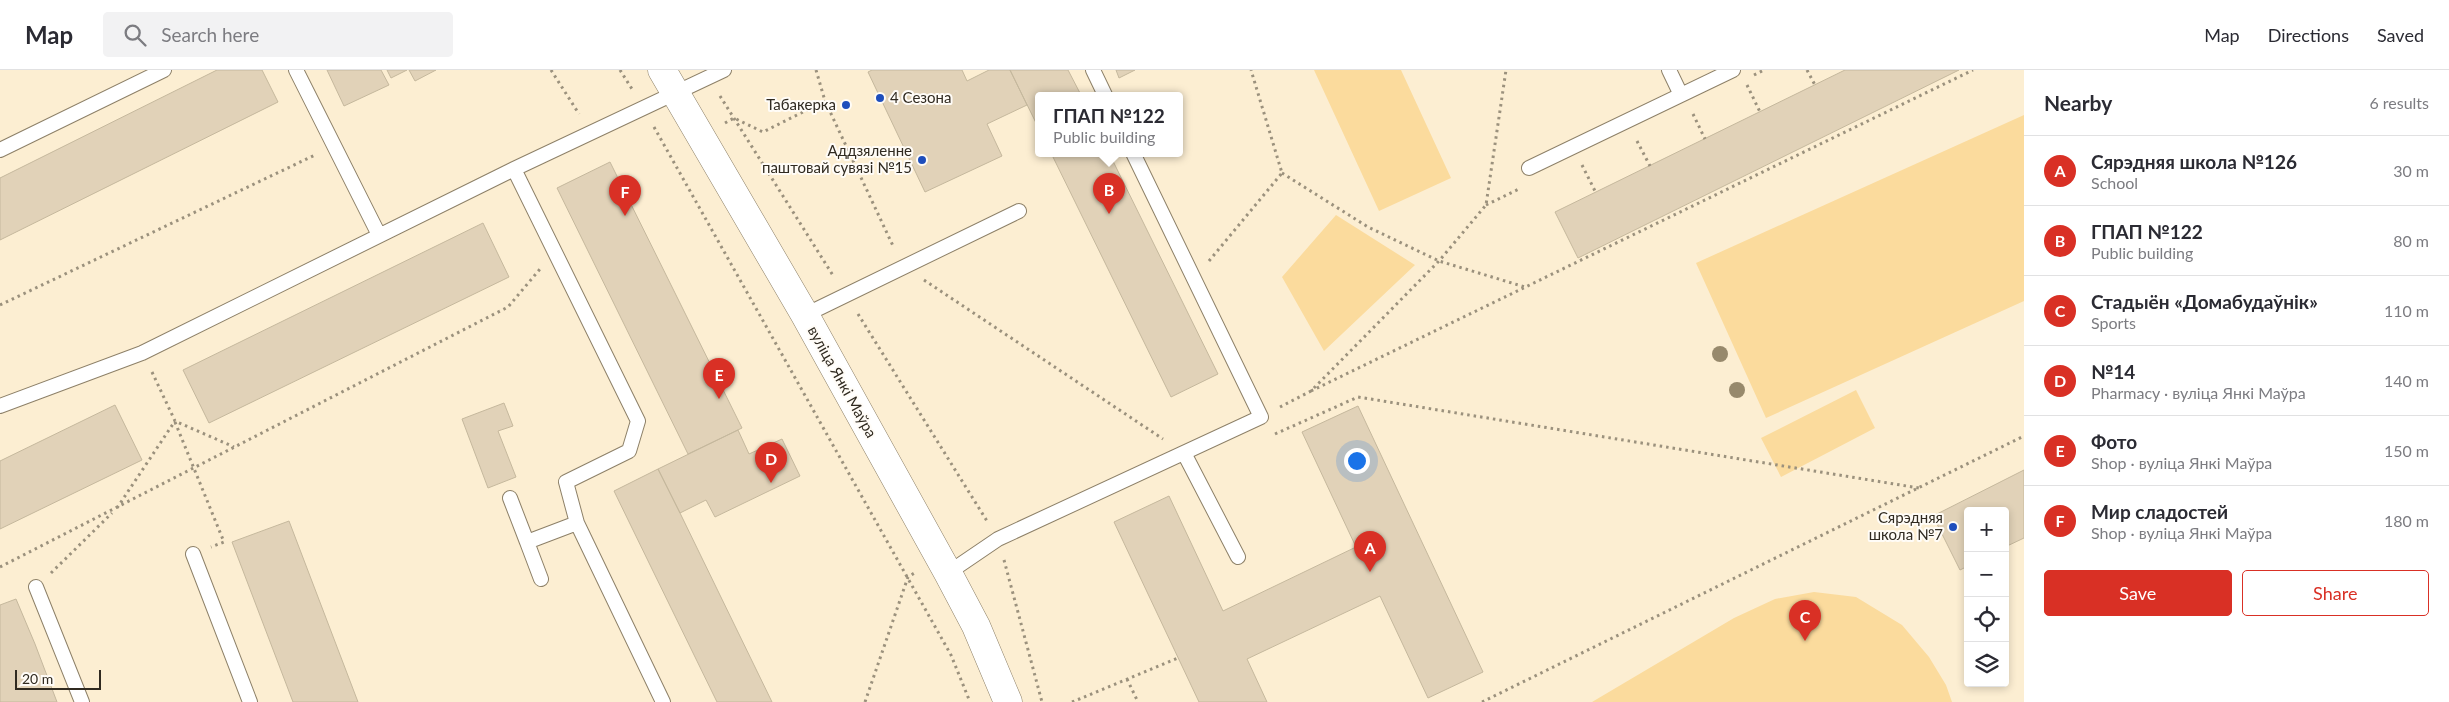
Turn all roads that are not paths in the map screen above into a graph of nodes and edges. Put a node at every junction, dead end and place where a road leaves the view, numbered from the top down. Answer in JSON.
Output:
{"nodes":[{"id":1,"x":164,"y":70,"type":"edge"},
{"id":2,"x":296,"y":70,"type":"edge"},
{"id":3,"x":662,"y":70,"type":"edge"},
{"id":4,"x":724,"y":70,"type":"edge"},
{"id":5,"x":1093,"y":70,"type":"edge"},
{"id":6,"x":1669,"y":70,"type":"edge"},
{"id":7,"x":1733,"y":70,"type":"edge"},
{"id":8,"x":1104,"y":92,"type":"edge"},
{"id":9,"x":676,"y":94,"type":"junction"},
{"id":10,"x":1685,"y":101,"type":"junction"},
{"id":11,"x":0,"y":150,"type":"edge"},
{"id":12,"x":1135,"y":157,"type":"edge"},
{"id":13,"x":1529,"y":168,"type":"dead end"},
{"id":14,"x":514,"y":169,"type":"junction"},
{"id":15,"x":1019,"y":211,"type":"dead end"},
{"id":16,"x":379,"y":235,"type":"junction"},
{"id":17,"x":805,"y":315,"type":"junction"},
{"id":18,"x":0,"y":406,"type":"edge"},
{"id":19,"x":1184,"y":453,"type":"junction"},
{"id":20,"x":510,"y":498,"type":"dead end"},
{"id":21,"x":577,"y":523,"type":"junction"},
{"id":22,"x":527,"y":542,"type":"junction"},
{"id":23,"x":193,"y":554,"type":"road end"},
{"id":24,"x":1238,"y":557,"type":"dead end"},
{"id":25,"x":948,"y":573,"type":"junction"},
{"id":26,"x":541,"y":579,"type":"dead end"},
{"id":27,"x":36,"y":587,"type":"road end"},
{"id":28,"x":82,"y":702,"type":"edge"},
{"id":29,"x":250,"y":702,"type":"edge"},
{"id":30,"x":663,"y":702,"type":"edge"},
{"id":31,"x":1008,"y":702,"type":"edge"}],
"edges":[{"from":1,"to":11,"type":"lane"},
{"from":2,"to":16,"type":"lane"},
{"from":3,"to":9,"type":"street","name":"вуліца Янкі Маўра"},
{"from":4,"to":9,"type":"lane"},
{"from":5,"to":8,"type":"lane"},
{"from":6,"to":10,"type":"lane"},
{"from":7,"to":10,"type":"lane"},
{"from":9,"to":14,"type":"lane"},
{"from":9,"to":17,"type":"street","name":"вуліца Янкі Маўра"},
{"from":10,"to":13,"type":"lane"},
{"from":12,"to":19,"type":"lane"},
{"from":14,"to":16,"type":"lane"},
{"from":14,"to":21,"type":"lane"},
{"from":15,"to":17,"type":"lane"},
{"from":16,"to":18,"type":"lane"},
{"from":17,"to":25,"type":"street","name":"вуліца Янкі Маўра"},
{"from":19,"to":24,"type":"lane"},
{"from":19,"to":25,"type":"lane"},
{"from":20,"to":22,"type":"lane"},
{"from":21,"to":22,"type":"lane"},
{"from":21,"to":30,"type":"lane"},
{"from":22,"to":26,"type":"lane"},
{"from":23,"to":29,"type":"lane"},
{"from":25,"to":31,"type":"street","name":"вуліца Янкі Маўра"},
{"from":27,"to":28,"type":"lane"}]}
